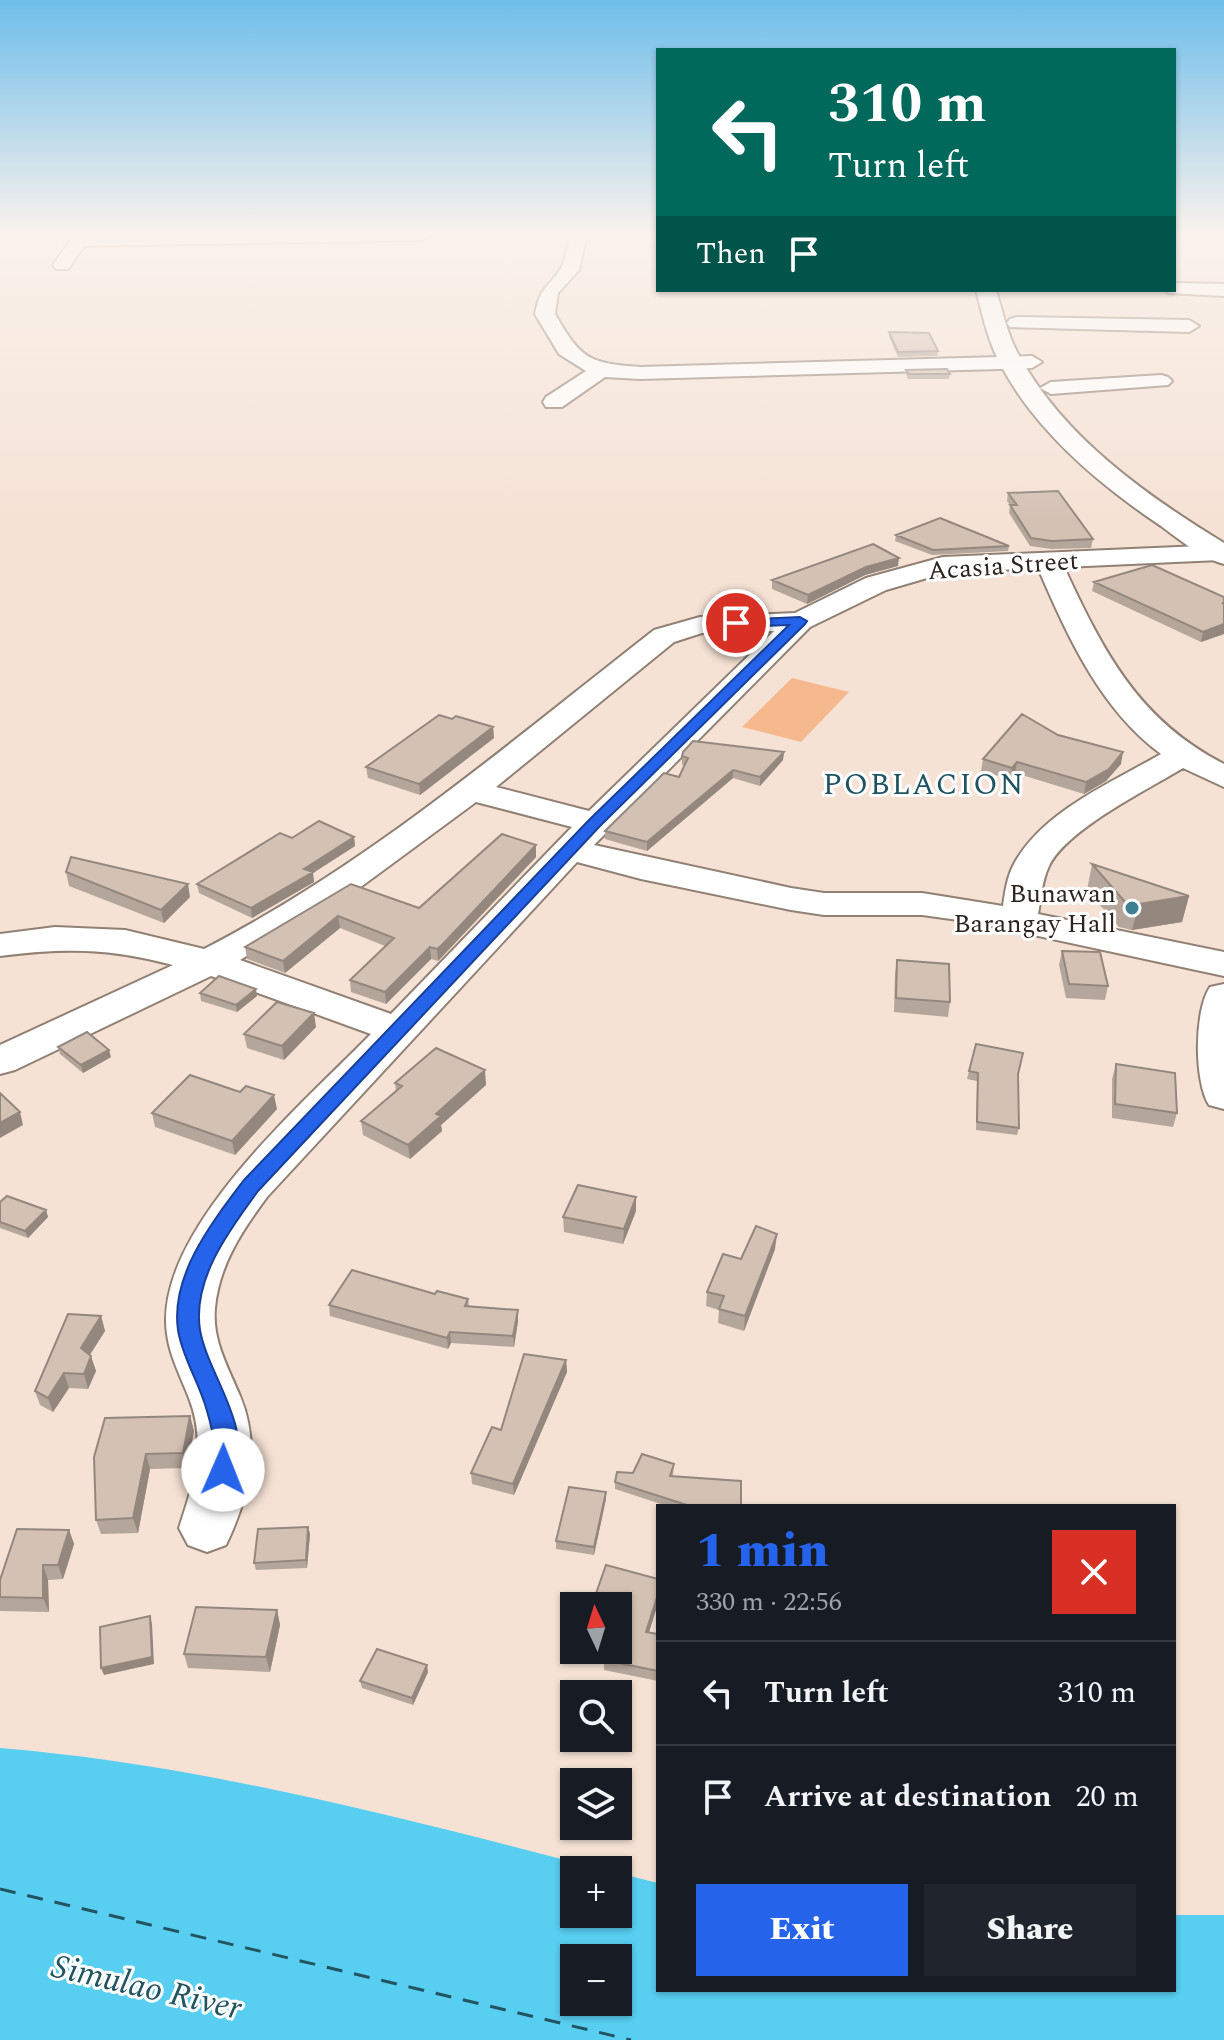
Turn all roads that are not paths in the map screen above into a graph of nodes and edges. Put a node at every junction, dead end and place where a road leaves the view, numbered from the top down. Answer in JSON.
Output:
{"nodes":[{"id":1,"x":556,"y":330,"type":"edge"},
{"id":2,"x":560,"y":330,"type":"edge"},
{"id":3,"x":1006,"y":330,"type":"edge"},
{"id":4,"x":1018,"y":330,"type":"edge"},
{"id":5,"x":558,"y":333,"type":"junction"},
{"id":6,"x":1021,"y":362,"type":"junction"},
{"id":7,"x":601,"y":370,"type":"junction"},
{"id":8,"x":1161,"y":381,"type":"dead end"},
{"id":9,"x":1051,"y":388,"type":"junction"},
{"id":10,"x":554,"y":402,"type":"dead end"},
{"id":11,"x":1223,"y":547,"type":"edge"},
{"id":12,"x":1047,"y":559,"type":"junction"},
{"id":13,"x":800,"y":621,"type":"junction"},
{"id":14,"x":1182,"y":755,"type":"junction"},
{"id":15,"x":1224,"y":777,"type":"edge"},
{"id":16,"x":470,"y":790,"type":"junction"},
{"id":17,"x":595,"y":823,"type":"junction"},
{"id":18,"x":570,"y":849,"type":"junction"},
{"id":19,"x":1019,"y":919,"type":"junction"},
{"id":20,"x":0,"y":945,"type":"edge"},
{"id":21,"x":208,"y":962,"type":"junction"},
{"id":22,"x":1224,"y":964,"type":"edge"},
{"id":23,"x":1224,"y":996,"type":"edge"},
{"id":24,"x":398,"y":1030,"type":"junction"},
{"id":25,"x":0,"y":1061,"type":"edge"},
{"id":26,"x":1224,"y":1095,"type":"edge"},
{"id":27,"x":207,"y":1528,"type":"dead end"}],
"edges":[{"from":1,"to":5,"type":"street"},
{"from":2,"to":5,"type":"street"},
{"from":3,"to":6,"type":"highway"},
{"from":4,"to":6,"type":"highway"},
{"from":5,"to":7,"type":"street"},
{"from":6,"to":7,"type":"street"},
{"from":6,"to":9,"type":"highway"},
{"from":6,"to":11,"type":"highway"},
{"from":7,"to":10,"type":"street"},
{"from":8,"to":9,"type":"street"},
{"from":9,"to":11,"type":"highway"},
{"from":11,"to":12,"type":"street","name":"Acasia Street"},
{"from":12,"to":13,"type":"street","name":"Acasia Street"},
{"from":12,"to":14,"type":"street"},
{"from":13,"to":16,"type":"street"},
{"from":13,"to":17,"type":"street","name":"Acasia Street"},
{"from":14,"to":15,"type":"street"},
{"from":14,"to":19,"type":"street"},
{"from":16,"to":17,"type":"street"},
{"from":16,"to":21,"type":"street"},
{"from":17,"to":18,"type":"street","name":"Acasia Street"},
{"from":18,"to":19,"type":"street"},
{"from":18,"to":24,"type":"street","name":"Acasia Street"},
{"from":19,"to":22,"type":"street"},
{"from":20,"to":21,"type":"street"},
{"from":21,"to":24,"type":"street"},
{"from":21,"to":25,"type":"street"},
{"from":23,"to":26,"type":"street"},
{"from":24,"to":27,"type":"street","name":"Acasia Street"}]}
